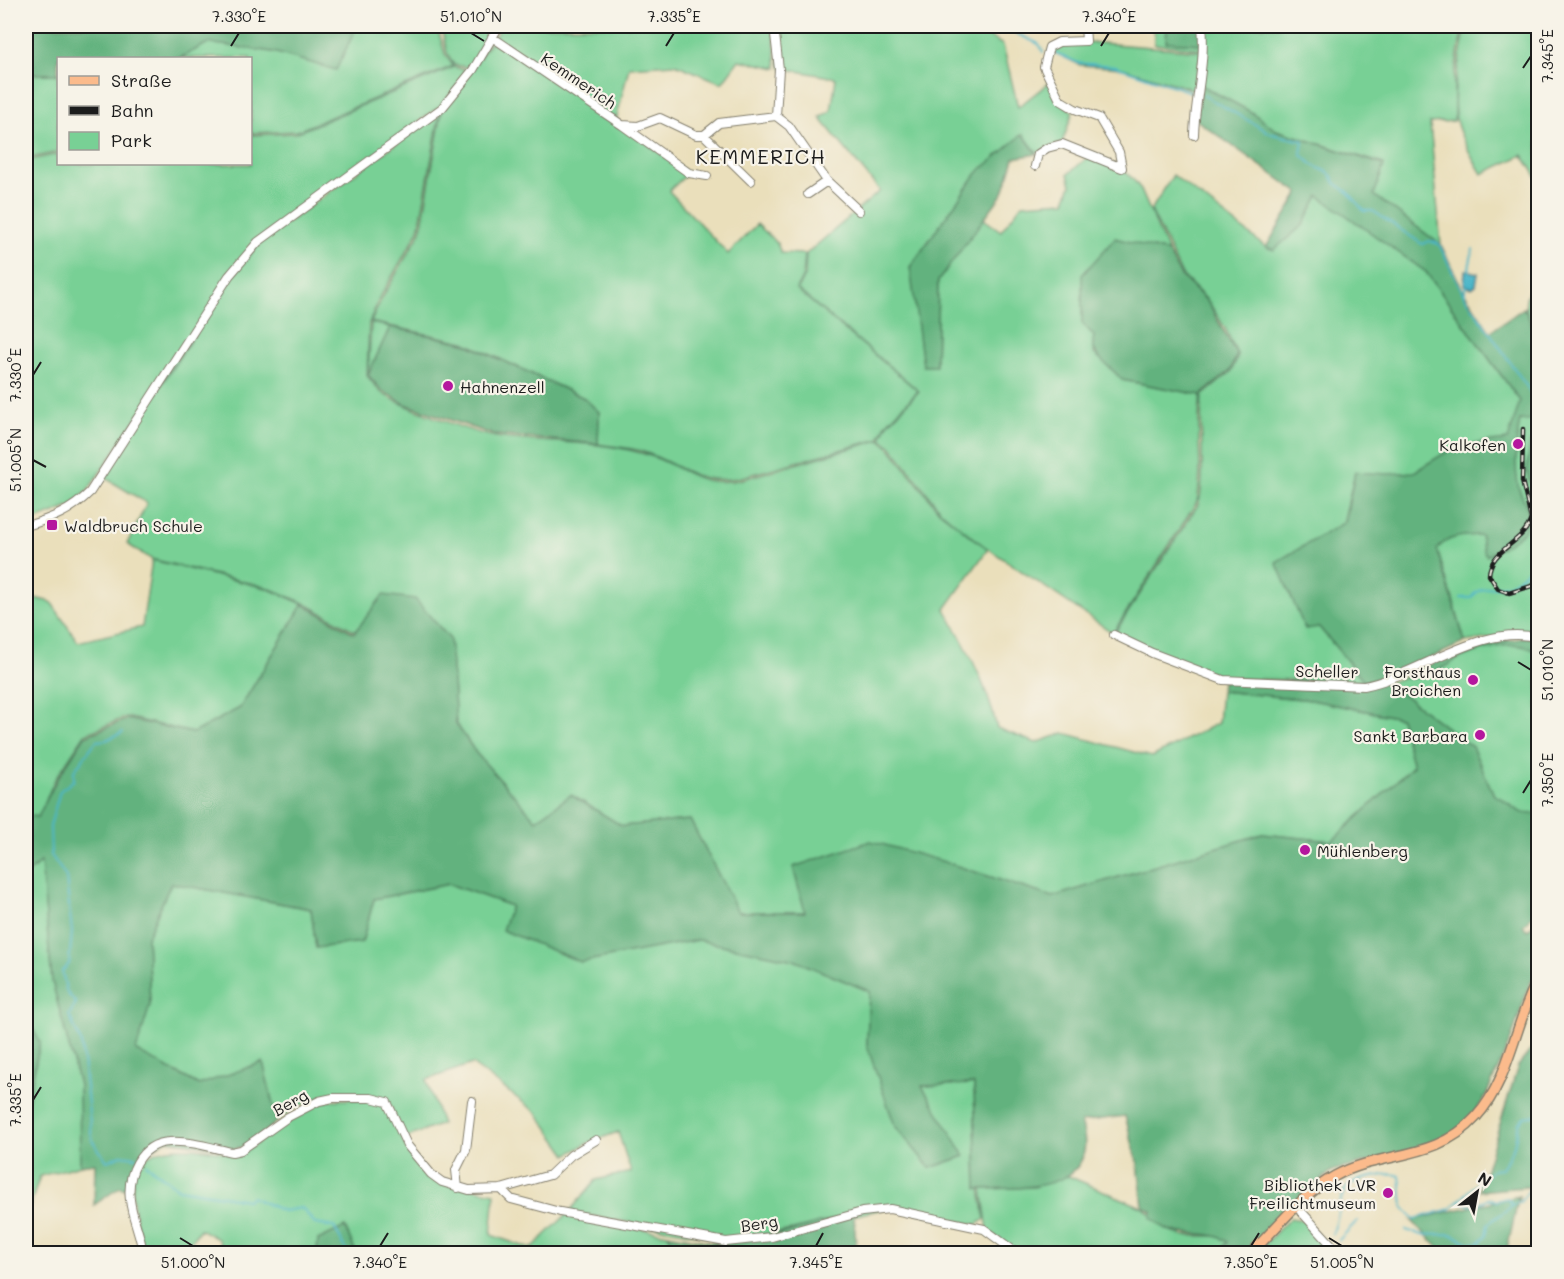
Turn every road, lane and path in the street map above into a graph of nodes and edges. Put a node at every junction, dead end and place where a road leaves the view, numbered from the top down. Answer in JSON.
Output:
{"nodes":[{"id":1,"x":499,"y":26,"type":"edge"},
{"id":2,"x":774,"y":26,"type":"edge"},
{"id":3,"x":1085,"y":26,"type":"edge"},
{"id":4,"x":1202,"y":26,"type":"edge"},
{"id":5,"x":492,"y":37,"type":"junction"},
{"id":6,"x":776,"y":116,"type":"junction"},
{"id":7,"x":621,"y":125,"type":"junction"},
{"id":8,"x":704,"y":135,"type":"junction"},
{"id":9,"x":1194,"y":135,"type":"dead end"},
{"id":10,"x":1035,"y":166,"type":"dead end"},
{"id":11,"x":707,"y":176,"type":"dead end"},
{"id":12,"x":751,"y":181,"type":"dead end"},
{"id":13,"x":827,"y":181,"type":"junction"},
{"id":14,"x":808,"y":194,"type":"dead end"},
{"id":15,"x":858,"y":211,"type":"dead end"},
{"id":16,"x":26,"y":526,"type":"edge"},
{"id":17,"x":1113,"y":634,"type":"dead end"},
{"id":18,"x":1539,"y":638,"type":"edge"},
{"id":19,"x":1539,"y":979,"type":"edge"},
{"id":20,"x":472,"y":1101,"type":"dead end"},
{"id":21,"x":596,"y":1140,"type":"dead end"},
{"id":22,"x":459,"y":1188,"type":"junction"},
{"id":23,"x":501,"y":1190,"type":"junction"},
{"id":24,"x":1297,"y":1207,"type":"junction"},
{"id":25,"x":143,"y":1254,"type":"edge"},
{"id":26,"x":1018,"y":1254,"type":"edge"},
{"id":27,"x":1251,"y":1254,"type":"edge"},
{"id":28,"x":1340,"y":1254,"type":"edge"}],
"edges":[{"from":1,"to":5,"type":"street"},
{"from":2,"to":6,"type":"street"},
{"from":3,"to":10,"type":"street"},
{"from":4,"to":9,"type":"street"},
{"from":5,"to":7,"type":"street","name":"Kemmerich"},
{"from":5,"to":16,"type":"street"},
{"from":6,"to":8,"type":"street"},
{"from":6,"to":13,"type":"street"},
{"from":7,"to":8,"type":"street","name":"Kemmerich"},
{"from":7,"to":11,"type":"street","name":"Kemmerich"},
{"from":8,"to":12,"type":"street","name":"Kemmerich"},
{"from":13,"to":14,"type":"street"},
{"from":13,"to":15,"type":"street"},
{"from":17,"to":18,"type":"street","name":"Scheller"},
{"from":19,"to":24,"type":"main road"},
{"from":20,"to":22,"type":"street"},
{"from":21,"to":23,"type":"street","name":"Berg"},
{"from":22,"to":23,"type":"street","name":"Berg"},
{"from":22,"to":25,"type":"street","name":"Berg"},
{"from":23,"to":26,"type":"street","name":"Berg"},
{"from":24,"to":27,"type":"main road"},
{"from":24,"to":28,"type":"street"}]}
